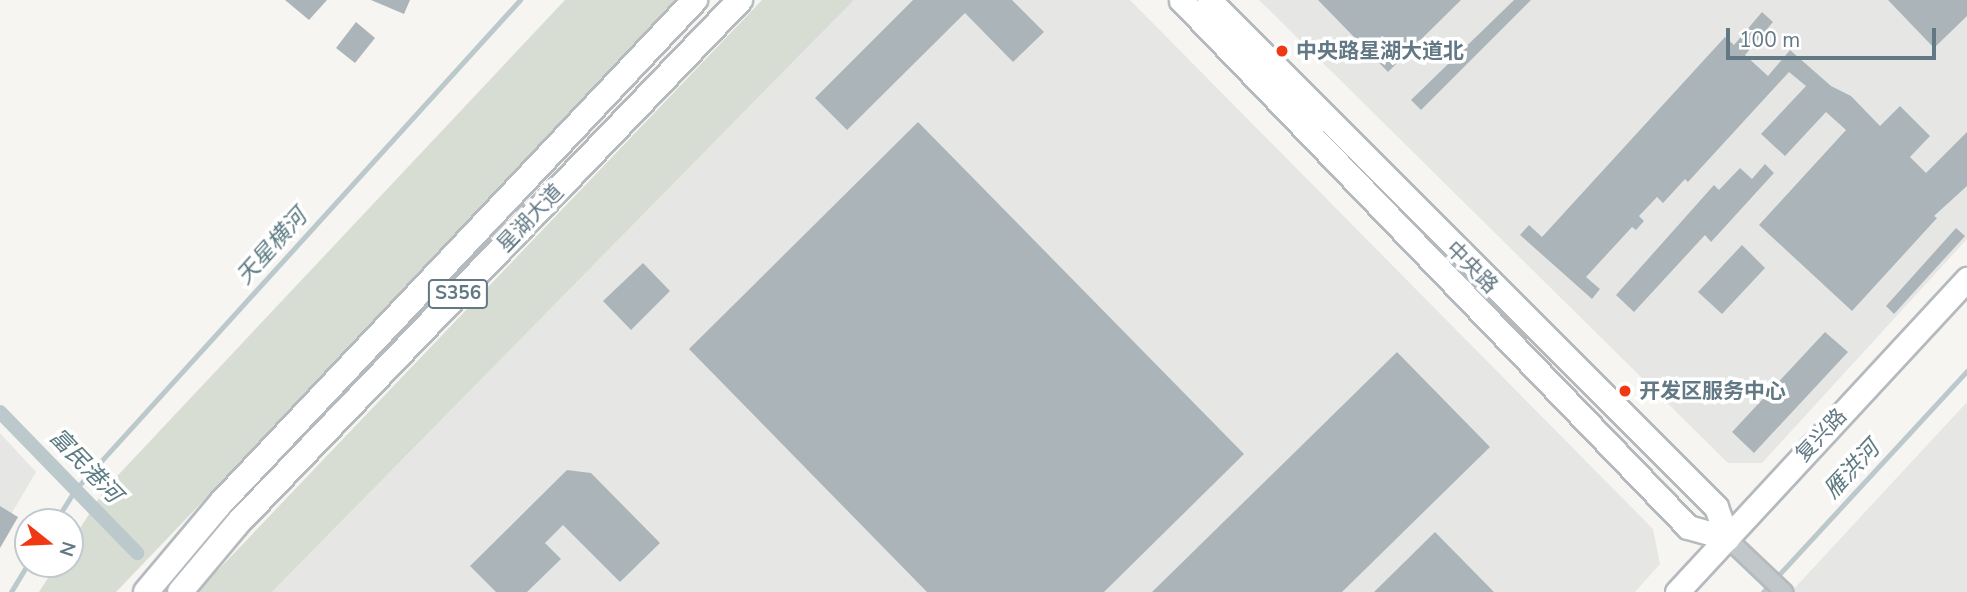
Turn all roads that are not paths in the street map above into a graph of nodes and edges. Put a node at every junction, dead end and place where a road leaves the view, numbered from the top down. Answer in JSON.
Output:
{"nodes":[{"id":1,"x":695,"y":0,"type":"edge"},
{"id":2,"x":740,"y":0,"type":"edge"},
{"id":3,"x":1181,"y":0,"type":"edge"},
{"id":4,"x":1209,"y":0,"type":"edge"},
{"id":5,"x":1967,"y":279,"type":"edge"},
{"id":6,"x":1727,"y":538,"type":"junction"},
{"id":7,"x":146,"y":592,"type":"edge"},
{"id":8,"x":180,"y":592,"type":"edge"},
{"id":9,"x":1677,"y":592,"type":"edge"},
{"id":10,"x":1784,"y":592,"type":"edge"}],
"edges":[{"from":1,"to":7,"type":"main road","name":"星湖大道","number":"S356"},
{"from":2,"to":8,"type":"main road","name":"星湖大道","number":"S356"},
{"from":3,"to":6,"type":"street"},
{"from":4,"to":6,"type":"street","name":"中央路"},
{"from":5,"to":6,"type":"street","name":"复兴路"},
{"from":6,"to":9,"type":"street","name":"复兴路"},
{"from":6,"to":10,"type":"street"}]}
